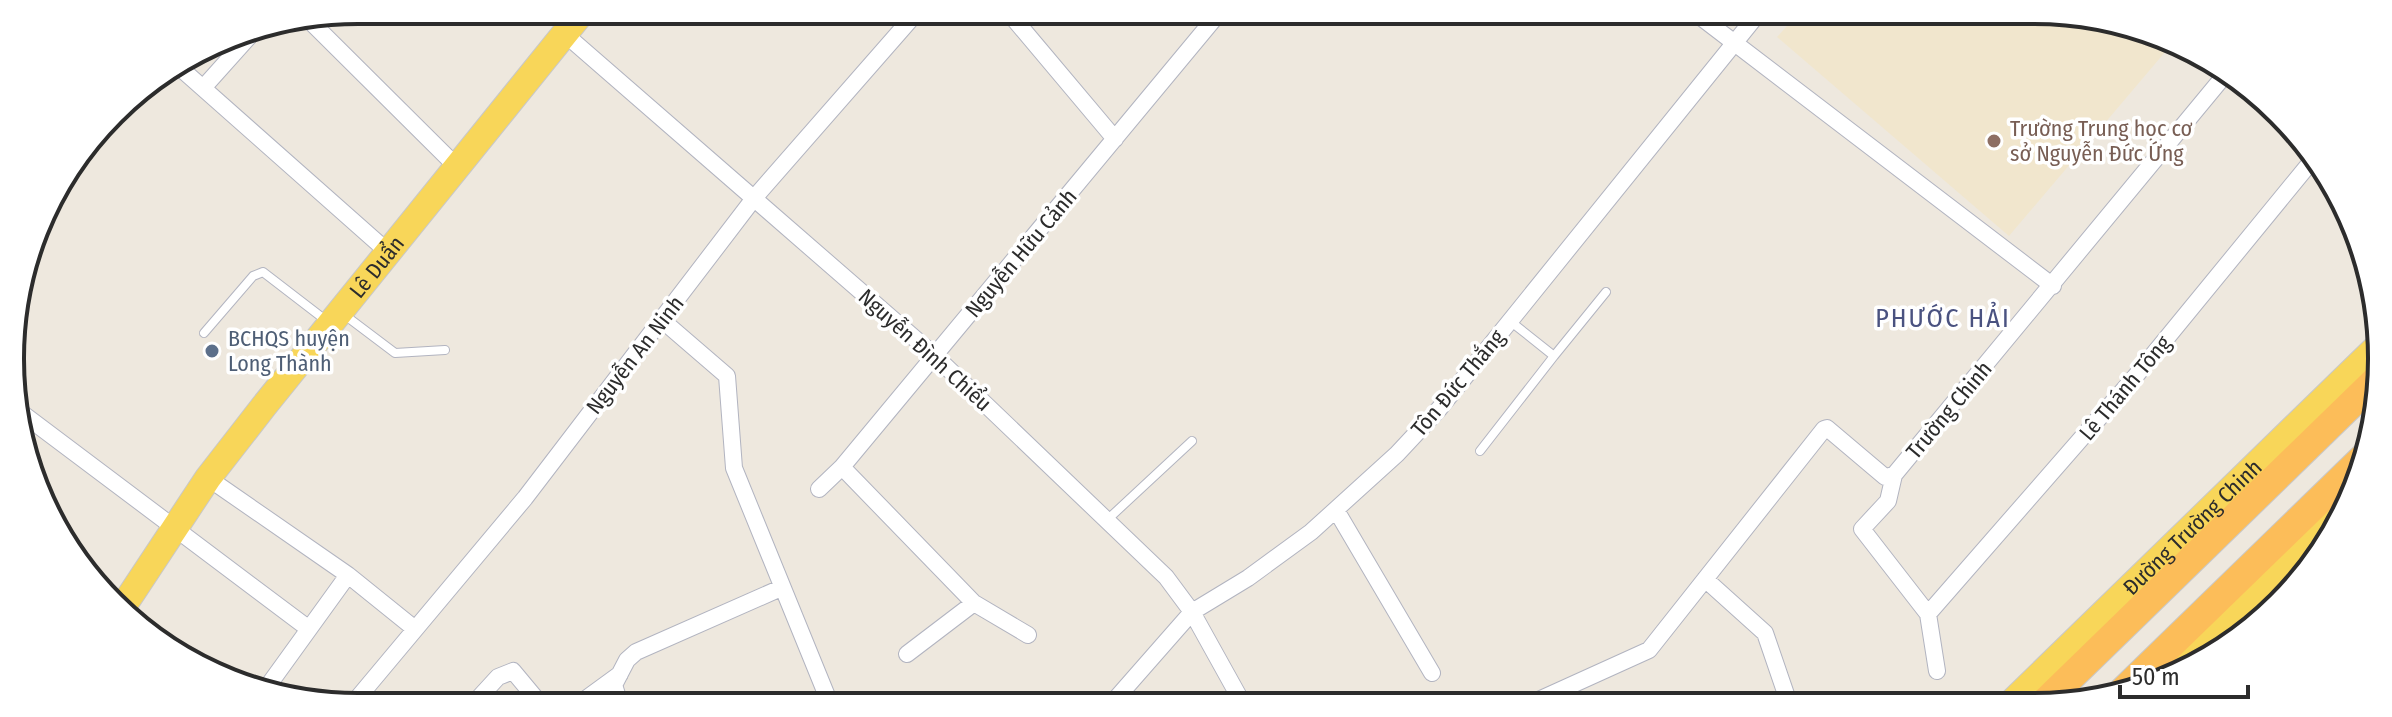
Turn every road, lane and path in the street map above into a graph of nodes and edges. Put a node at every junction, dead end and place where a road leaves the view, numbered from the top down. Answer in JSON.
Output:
{"nodes":[{"id":1,"x":574,"y":24,"type":"edge"},
{"id":2,"x":906,"y":24,"type":"edge"},
{"id":3,"x":1018,"y":24,"type":"edge"},
{"id":4,"x":1210,"y":24,"type":"edge"},
{"id":5,"x":1709,"y":24,"type":"edge"},
{"id":6,"x":1750,"y":24,"type":"edge"},
{"id":7,"x":316,"y":27,"type":"edge"},
{"id":8,"x":566,"y":35,"type":"junction"},
{"id":9,"x":241,"y":45,"type":"edge"},
{"id":10,"x":1735,"y":45,"type":"junction"},
{"id":11,"x":185,"y":72,"type":"edge"},
{"id":12,"x":2220,"y":81,"type":"edge"},
{"id":13,"x":203,"y":88,"type":"junction"},
{"id":14,"x":1115,"y":139,"type":"junction"},
{"id":15,"x":2307,"y":166,"type":"edge"},
{"id":16,"x":457,"y":167,"type":"junction"},
{"id":17,"x":755,"y":197,"type":"junction"},
{"id":18,"x":388,"y":252,"type":"junction"},
{"id":19,"x":2053,"y":286,"type":"junction"},
{"id":20,"x":1606,"y":292,"type":"dead end"},
{"id":21,"x":333,"y":316,"type":"junction"},
{"id":22,"x":662,"y":320,"type":"junction"},
{"id":23,"x":1510,"y":321,"type":"junction"},
{"id":24,"x":204,"y":333,"type":"dead end"},
{"id":25,"x":445,"y":350,"type":"dead end"},
{"id":26,"x":935,"y":356,"type":"junction"},
{"id":27,"x":1554,"y":356,"type":"junction"},
{"id":28,"x":2368,"y":356,"type":"edge"},
{"id":29,"x":2366,"y":390,"type":"edge"},
{"id":30,"x":29,"y":419,"type":"edge"},
{"id":31,"x":1192,"y":441,"type":"dead end"},
{"id":32,"x":1480,"y":451,"type":"dead end"},
{"id":33,"x":842,"y":467,"type":"junction"},
{"id":34,"x":2348,"y":473,"type":"edge"},
{"id":35,"x":1894,"y":475,"type":"junction"},
{"id":36,"x":208,"y":478,"type":"junction"},
{"id":37,"x":819,"y":489,"type":"dead end"},
{"id":38,"x":1336,"y":510,"type":"junction"},
{"id":39,"x":1107,"y":520,"type":"junction"},
{"id":40,"x":176,"y":527,"type":"junction"},
{"id":41,"x":2316,"y":537,"type":"edge"},
{"id":42,"x":348,"y":575,"type":"junction"},
{"id":43,"x":1705,"y":579,"type":"junction"},
{"id":44,"x":781,"y":588,"type":"junction"},
{"id":45,"x":127,"y":600,"type":"edge"},
{"id":46,"x":974,"y":603,"type":"junction"},
{"id":47,"x":1192,"y":612,"type":"junction"},
{"id":48,"x":1928,"y":614,"type":"junction"},
{"id":49,"x":309,"y":629,"type":"junction"},
{"id":50,"x":415,"y":629,"type":"junction"},
{"id":51,"x":2225,"y":633,"type":"edge"},
{"id":52,"x":1028,"y":635,"type":"dead end"},
{"id":53,"x":907,"y":654,"type":"dead end"},
{"id":54,"x":1937,"y":671,"type":"dead end"},
{"id":55,"x":1432,"y":673,"type":"dead end"},
{"id":56,"x":620,"y":674,"type":"junction"},
{"id":57,"x":2139,"y":676,"type":"edge"},
{"id":58,"x":271,"y":682,"type":"edge"},
{"id":59,"x":2055,"y":692,"type":"edge"},
{"id":60,"x":362,"y":693,"type":"edge"},
{"id":61,"x":483,"y":693,"type":"edge"},
{"id":62,"x":531,"y":693,"type":"edge"},
{"id":63,"x":594,"y":693,"type":"edge"},
{"id":64,"x":616,"y":693,"type":"edge"},
{"id":65,"x":826,"y":693,"type":"edge"},
{"id":66,"x":1121,"y":693,"type":"edge"},
{"id":67,"x":1237,"y":693,"type":"edge"},
{"id":68,"x":1554,"y":693,"type":"edge"},
{"id":69,"x":1786,"y":693,"type":"edge"},
{"id":70,"x":2021,"y":693,"type":"edge"}],
"edges":[{"from":1,"to":8,"type":"main road","name":"Lê Duẩn"},
{"from":2,"to":17,"type":"street","name":"Nguyễn An Ninh"},
{"from":3,"to":14,"type":"street"},
{"from":4,"to":14,"type":"street","name":"Nguyễn Hữu Cảnh"},
{"from":5,"to":10,"type":"street"},
{"from":6,"to":10,"type":"street","name":"Tôn Đức Thắng"},
{"from":7,"to":16,"type":"street"},
{"from":8,"to":16,"type":"main road","name":"Lê Duẩn"},
{"from":8,"to":17,"type":"street","name":"Nguyễn Đình Chiểu"},
{"from":9,"to":13,"type":"street"},
{"from":10,"to":19,"type":"street"},
{"from":10,"to":23,"type":"street","name":"Tôn Đức Thắng"},
{"from":11,"to":13,"type":"street"},
{"from":12,"to":19,"type":"street","name":"Trường Chinh"},
{"from":13,"to":18,"type":"street"},
{"from":14,"to":26,"type":"street","name":"Nguyễn Hữu Cảnh"},
{"from":15,"to":48,"type":"street","name":"Lê Thánh Tông"},
{"from":16,"to":18,"type":"main road","name":"Lê Duẩn"},
{"from":17,"to":22,"type":"street","name":"Nguyễn An Ninh"},
{"from":17,"to":26,"type":"street","name":"Nguyễn Đình Chiểu"},
{"from":18,"to":21,"type":"main road","name":"Lê Duẩn"},
{"from":19,"to":35,"type":"street","name":"Trường Chinh"},
{"from":20,"to":27,"type":"lane"},
{"from":21,"to":24,"type":"lane"},
{"from":21,"to":25,"type":"lane"},
{"from":21,"to":36,"type":"main road","name":"Lê Duẩn"},
{"from":22,"to":44,"type":"street"},
{"from":22,"to":50,"type":"street","name":"Nguyễn An Ninh"},
{"from":23,"to":27,"type":"lane"},
{"from":23,"to":38,"type":"street","name":"Tôn Đức Thắng"},
{"from":26,"to":33,"type":"street","name":"Nguyễn Hữu Cảnh"},
{"from":26,"to":39,"type":"street","name":"Nguyễn Đình Chiểu"},
{"from":27,"to":32,"type":"lane"},
{"from":28,"to":70,"type":"main road","name":"Đường Trường Chinh"},
{"from":29,"to":59,"type":"highway","name":"Đường Trường Chinh"},
{"from":30,"to":40,"type":"street"},
{"from":31,"to":39,"type":"lane"},
{"from":33,"to":37,"type":"street","name":"Nguyễn Hữu Cảnh"},
{"from":33,"to":46,"type":"street"},
{"from":34,"to":57,"type":"highway"},
{"from":35,"to":43,"type":"street","name":"Trường Chinh"},
{"from":35,"to":48,"type":"street"},
{"from":36,"to":40,"type":"main road","name":"Lê Duẩn"},
{"from":36,"to":42,"type":"street"},
{"from":38,"to":47,"type":"street","name":"Tôn Đức Thắng"},
{"from":38,"to":55,"type":"street"},
{"from":39,"to":47,"type":"street","name":"Nguyễn Đình Chiểu"},
{"from":40,"to":45,"type":"main road","name":"Lê Duẩn"},
{"from":40,"to":49,"type":"street"},
{"from":41,"to":51,"type":"main road"},
{"from":42,"to":49,"type":"street"},
{"from":42,"to":50,"type":"street"},
{"from":43,"to":68,"type":"street","name":"Trường Chinh"},
{"from":43,"to":69,"type":"street"},
{"from":44,"to":56,"type":"street"},
{"from":44,"to":65,"type":"street"},
{"from":46,"to":52,"type":"street"},
{"from":46,"to":53,"type":"street"},
{"from":47,"to":66,"type":"street","name":"Tôn Đức Thắng"},
{"from":47,"to":67,"type":"street","name":"Nguyễn Đình Chiểu"},
{"from":48,"to":54,"type":"street"},
{"from":49,"to":58,"type":"street"},
{"from":50,"to":60,"type":"street","name":"Nguyễn An Ninh"},
{"from":56,"to":63,"type":"street"},
{"from":56,"to":64,"type":"street"},
{"from":61,"to":62,"type":"street"}]}
